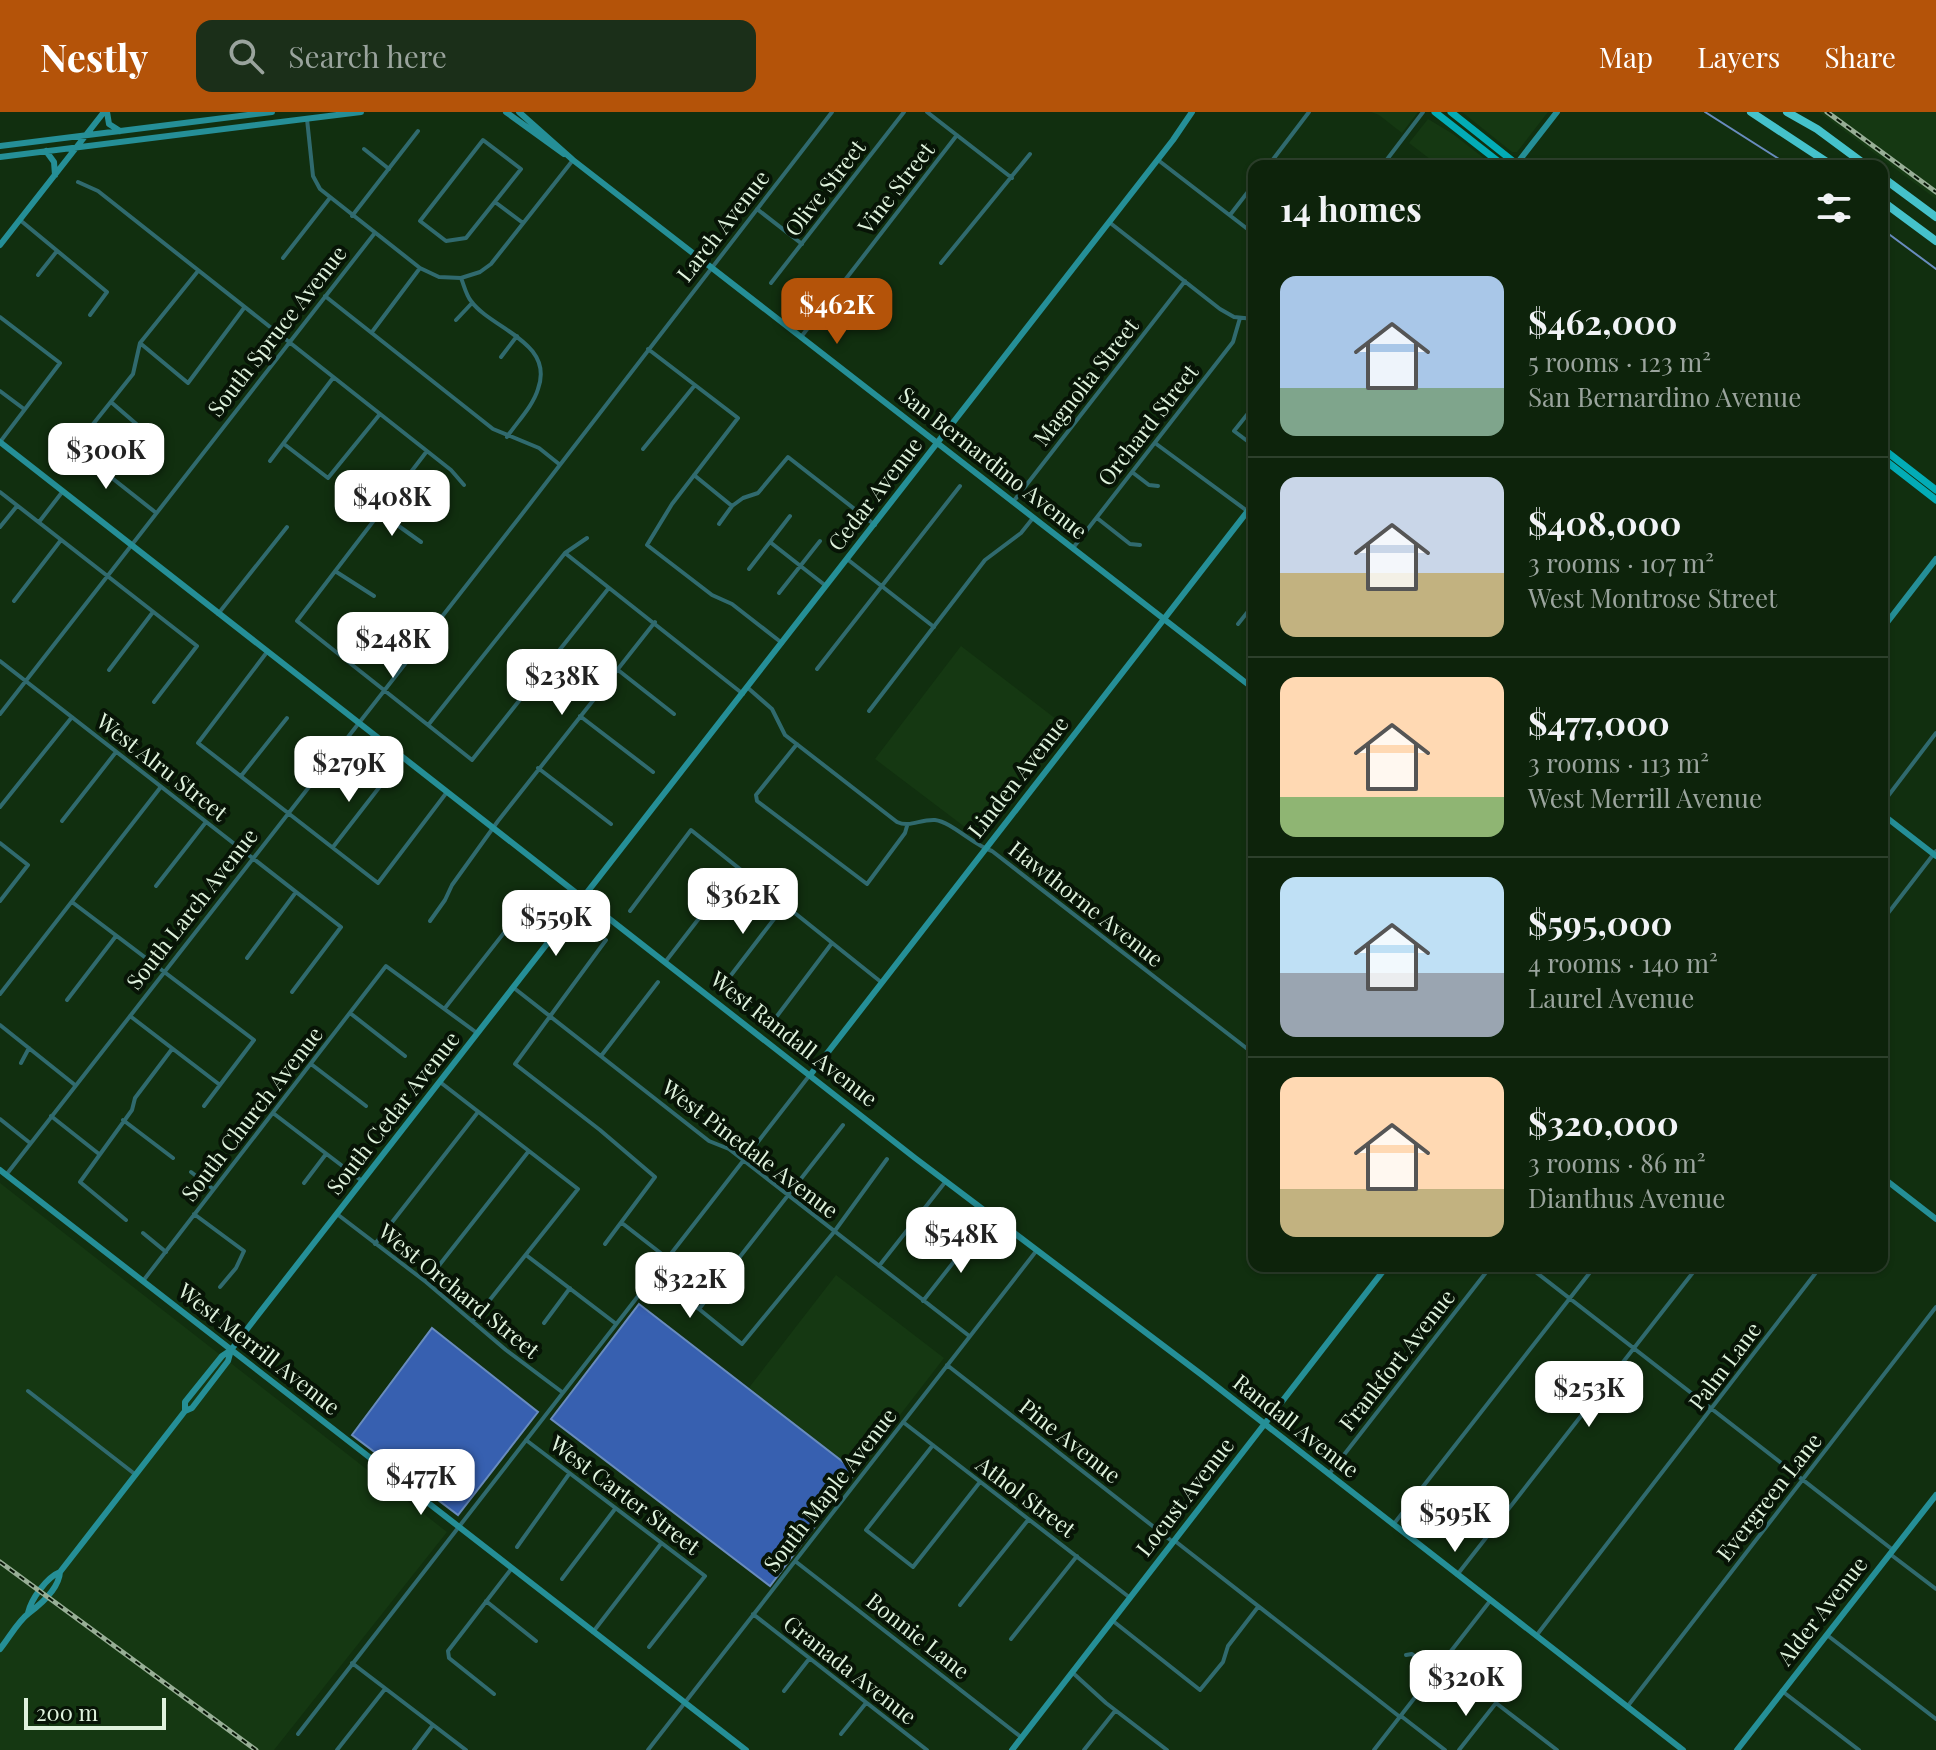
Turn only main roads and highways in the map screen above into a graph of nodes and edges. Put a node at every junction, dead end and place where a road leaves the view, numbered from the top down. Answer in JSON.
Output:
{"nodes":[{"id":1,"x":105,"y":112,"type":"edge"},
{"id":2,"x":272,"y":112,"type":"edge"},
{"id":3,"x":361,"y":112,"type":"edge"},
{"id":4,"x":506,"y":112,"type":"edge"},
{"id":5,"x":519,"y":112,"type":"edge"},
{"id":6,"x":1192,"y":112,"type":"edge"},
{"id":7,"x":1435,"y":112,"type":"edge"},
{"id":8,"x":1451,"y":112,"type":"edge"},
{"id":9,"x":1557,"y":112,"type":"edge"},
{"id":10,"x":1751,"y":112,"type":"edge"},
{"id":11,"x":1790,"y":112,"type":"edge"},
{"id":12,"x":120,"y":131,"type":"junction"},
{"id":13,"x":85,"y":136,"type":"junction"},
{"id":14,"x":0,"y":146,"type":"edge"},
{"id":15,"x":77,"y":147,"type":"junction"},
{"id":16,"x":46,"y":151,"type":"junction"},
{"id":17,"x":0,"y":157,"type":"edge"},
{"id":18,"x":573,"y":160,"type":"junction"},
{"id":19,"x":1496,"y":160,"type":"edge"},
{"id":20,"x":1511,"y":160,"type":"edge"},
{"id":21,"x":1521,"y":160,"type":"edge"},
{"id":22,"x":1824,"y":160,"type":"edge"},
{"id":23,"x":1859,"y":160,"type":"edge"},
{"id":24,"x":55,"y":175,"type":"junction"},
{"id":25,"x":1888,"y":181,"type":"edge"},
{"id":26,"x":1888,"y":205,"type":"edge"},
{"id":27,"x":1936,"y":217,"type":"edge"},
{"id":28,"x":1936,"y":241,"type":"edge"},
{"id":29,"x":0,"y":245,"type":"edge"},
{"id":30,"x":0,"y":442,"type":"edge"},
{"id":31,"x":937,"y":443,"type":"junction"},
{"id":32,"x":1888,"y":453,"type":"edge"},
{"id":33,"x":1888,"y":463,"type":"edge"},
{"id":34,"x":1936,"y":490,"type":"edge"},
{"id":35,"x":1936,"y":500,"type":"edge"},
{"id":36,"x":1248,"y":518,"type":"edge"},
{"id":37,"x":1936,"y":559,"type":"edge"},
{"id":38,"x":1164,"y":619,"type":"junction"},
{"id":39,"x":1888,"y":621,"type":"edge"},
{"id":40,"x":1248,"y":684,"type":"edge"},
{"id":41,"x":1888,"y":819,"type":"edge"},
{"id":42,"x":1935,"y":854,"type":"edge"},
{"id":43,"x":584,"y":898,"type":"junction"},
{"id":44,"x":811,"y":1074,"type":"junction"},
{"id":45,"x":3,"y":1172,"type":"edge"},
{"id":46,"x":1888,"y":1185,"type":"edge"},
{"id":47,"x":1936,"y":1219,"type":"edge"},
{"id":48,"x":1037,"y":1250,"type":"joint"},
{"id":49,"x":1382,"y":1272,"type":"edge"},
{"id":50,"x":231,"y":1350,"type":"junction"},
{"id":51,"x":1264,"y":1425,"type":"junction"},
{"id":52,"x":1936,"y":1495,"type":"edge"},
{"id":53,"x":0,"y":1649,"type":"edge"},
{"id":54,"x":746,"y":1750,"type":"edge"},
{"id":55,"x":1012,"y":1750,"type":"edge"},
{"id":56,"x":1683,"y":1750,"type":"edge"},
{"id":57,"x":1737,"y":1750,"type":"edge"}],
"edges":[{"from":1,"to":12,"type":"main road"},
{"from":1,"to":13,"type":"main road"},
{"from":2,"to":12,"type":"main road"},
{"from":3,"to":15,"type":"main road"},
{"from":4,"to":18,"type":"main road"},
{"from":5,"to":18,"type":"main road"},
{"from":6,"to":31,"type":"main road","name":"Cedar Avenue"},
{"from":7,"to":19,"type":"main road"},
{"from":8,"to":20,"type":"main road"},
{"from":9,"to":21,"type":"main road"},
{"from":10,"to":22,"type":"highway"},
{"from":11,"to":23,"type":"highway"},
{"from":12,"to":13,"type":"main road"},
{"from":13,"to":14,"type":"main road"},
{"from":13,"to":15,"type":"main road"},
{"from":15,"to":16,"type":"main road"},
{"from":15,"to":24,"type":"main road"},
{"from":16,"to":17,"type":"main road"},
{"from":16,"to":24,"type":"main road"},
{"from":18,"to":31,"type":"main road","name":"San Bernardino Avenue"},
{"from":24,"to":29,"type":"main road"},
{"from":25,"to":27,"type":"highway"},
{"from":26,"to":28,"type":"highway"},
{"from":30,"to":43,"type":"main road","name":"West Randall Avenue"},
{"from":31,"to":38,"type":"main road","name":"San Bernardino Avenue"},
{"from":31,"to":43,"type":"main road","name":"Cedar Avenue"},
{"from":32,"to":34,"type":"main road"},
{"from":33,"to":35,"type":"main road"},
{"from":36,"to":38,"type":"main road","name":"Linden Avenue"},
{"from":37,"to":39,"type":"main road"},
{"from":38,"to":40,"type":"main road","name":"San Bernardino Avenue"},
{"from":38,"to":44,"type":"main road","name":"Linden Avenue"},
{"from":41,"to":42,"type":"main road"},
{"from":43,"to":44,"type":"main road","name":"West Randall Avenue"},
{"from":43,"to":50,"type":"main road","name":"South Cedar Avenue"},
{"from":44,"to":48,"type":"main road","name":"West Randall Avenue"},
{"from":45,"to":50,"type":"main road","name":"West Merrill Avenue"},
{"from":46,"to":47,"type":"main road"},
{"from":48,"to":51,"type":"main road","name":"Randall Avenue"},
{"from":49,"to":51,"type":"main road","name":"Locust Avenue"},
{"from":50,"to":53,"type":"main road","name":"South Cedar Avenue"},
{"from":50,"to":54,"type":"main road","name":"West Merrill Avenue"},
{"from":51,"to":55,"type":"main road","name":"Locust Avenue"},
{"from":51,"to":56,"type":"main road","name":"Randall Avenue"},
{"from":52,"to":57,"type":"main road","name":"Alder Avenue"}]}
